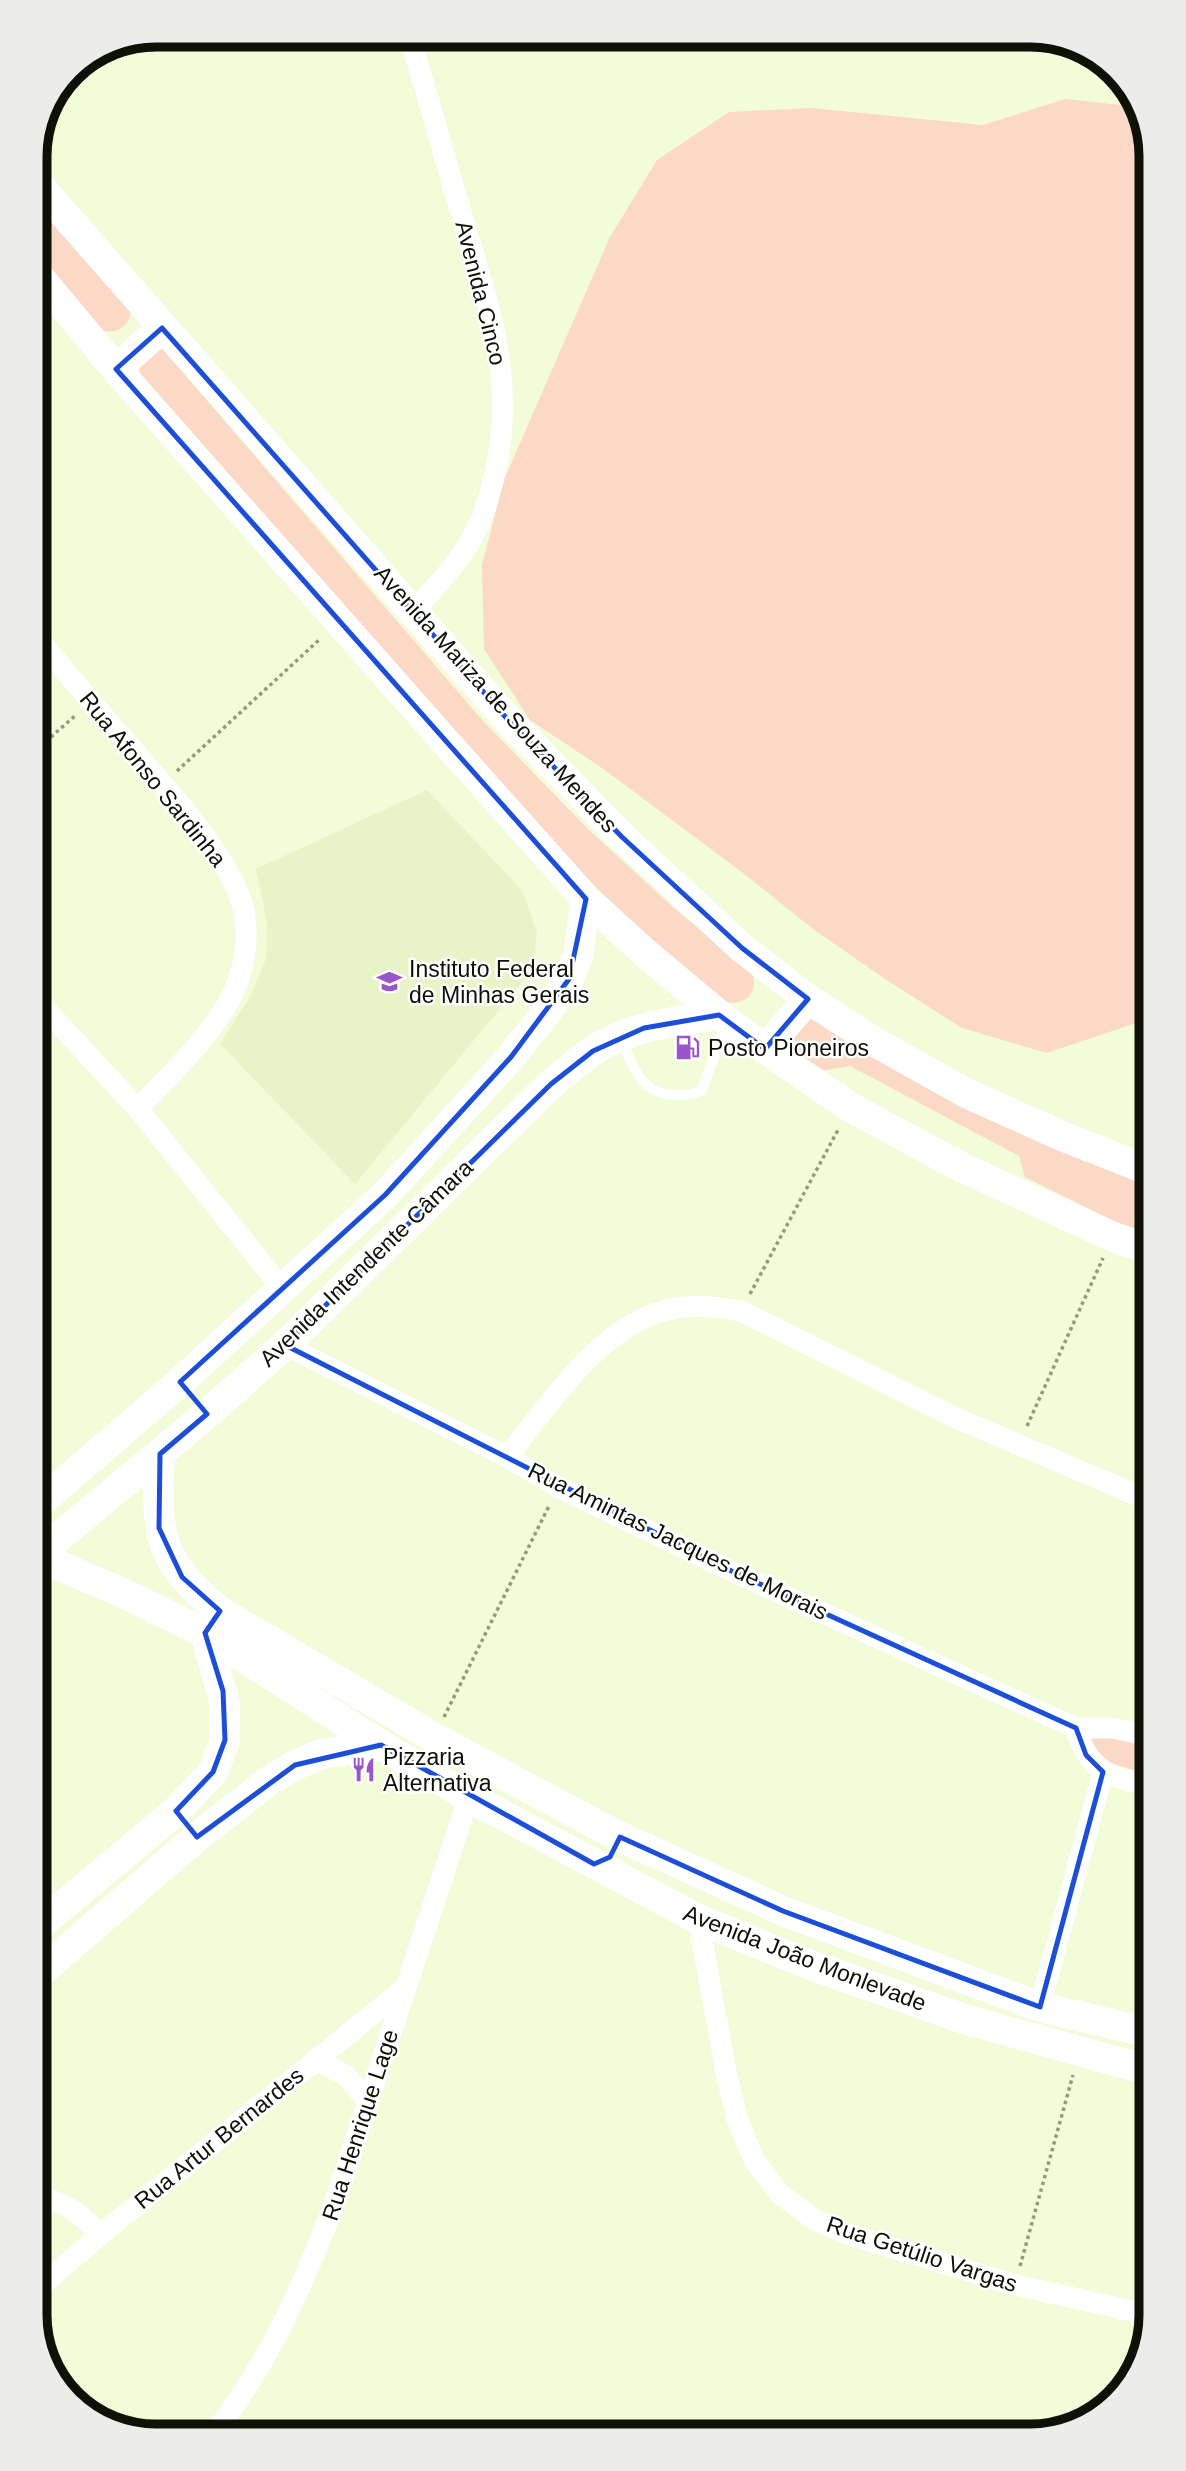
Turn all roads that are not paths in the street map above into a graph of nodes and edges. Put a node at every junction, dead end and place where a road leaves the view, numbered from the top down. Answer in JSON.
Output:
{"nodes":[{"id":1,"x":413,"y":47,"type":"edge"},
{"id":2,"x":47,"y":195,"type":"edge"},
{"id":3,"x":47,"y":286,"type":"edge"},
{"id":4,"x":162,"y":328,"type":"junction"},
{"id":5,"x":116,"y":369,"type":"junction"},
{"id":6,"x":414,"y":611,"type":"junction"},
{"id":7,"x":47,"y":649,"type":"edge"},
{"id":8,"x":586,"y":900,"type":"junction"},
{"id":9,"x":807,"y":999,"type":"junction"},
{"id":10,"x":47,"y":1011,"type":"edge"},
{"id":11,"x":723,"y":1018,"type":"junction"},
{"id":12,"x":619,"y":1037,"type":"junction"},
{"id":13,"x":765,"y":1049,"type":"junction"},
{"id":14,"x":138,"y":1109,"type":"junction"},
{"id":15,"x":1139,"y":1166,"type":"edge"},
{"id":16,"x":385,"y":1195,"type":"junction"},
{"id":17,"x":410,"y":1222,"type":"junction"},
{"id":18,"x":1139,"y":1246,"type":"edge"},
{"id":19,"x":282,"y":1288,"type":"junction"},
{"id":20,"x":285,"y":1345,"type":"junction"},
{"id":21,"x":180,"y":1382,"type":"junction"},
{"id":22,"x":207,"y":1414,"type":"junction"},
{"id":23,"x":160,"y":1454,"type":"junction"},
{"id":24,"x":507,"y":1457,"type":"junction"},
{"id":25,"x":1139,"y":1496,"type":"edge"},
{"id":26,"x":47,"y":1497,"type":"edge"},
{"id":27,"x":47,"y":1548,"type":"edge"},
{"id":28,"x":47,"y":1562,"type":"edge"},
{"id":29,"x":213,"y":1623,"type":"junction"},
{"id":30,"x":1076,"y":1728,"type":"junction"},
{"id":31,"x":1139,"y":1733,"type":"edge"},
{"id":32,"x":381,"y":1745,"type":"junction"},
{"id":33,"x":1103,"y":1772,"type":"junction"},
{"id":34,"x":1139,"y":1782,"type":"edge"},
{"id":35,"x":469,"y":1797,"type":"junction"},
{"id":36,"x":176,"y":1811,"type":"junction"},
{"id":37,"x":616,"y":1835,"type":"junction"},
{"id":38,"x":197,"y":1837,"type":"junction"},
{"id":39,"x":594,"y":1864,"type":"junction"},
{"id":40,"x":47,"y":1919,"type":"edge"},
{"id":41,"x":698,"y":1919,"type":"junction"},
{"id":42,"x":47,"y":1967,"type":"edge"},
{"id":43,"x":405,"y":1988,"type":"junction"},
{"id":44,"x":1040,"y":2007,"type":"junction"},
{"id":45,"x":1139,"y":2030,"type":"edge"},
{"id":46,"x":314,"y":2060,"type":"junction"},
{"id":47,"x":1139,"y":2068,"type":"edge"},
{"id":48,"x":369,"y":2102,"type":"junction"},
{"id":49,"x":47,"y":2199,"type":"edge"},
{"id":50,"x":100,"y":2235,"type":"junction"},
{"id":51,"x":47,"y":2281,"type":"edge"},
{"id":52,"x":1139,"y":2312,"type":"edge"},
{"id":53,"x":221,"y":2424,"type":"edge"}],
"edges":[{"from":1,"to":6,"type":"street","name":"Avenida Cinco"},
{"from":2,"to":4,"type":"main road","name":"Avenida Mariza de Souza Mendes"},
{"from":3,"to":5,"type":"main road"},
{"from":4,"to":5,"type":"main road"},
{"from":4,"to":6,"type":"main road","name":"Avenida Mariza de Souza Mendes"},
{"from":5,"to":8,"type":"main road"},
{"from":6,"to":9,"type":"main road","name":"Avenida Mariza de Souza Mendes"},
{"from":7,"to":14,"type":"street","name":"Rua Afonso Sardinha"},
{"from":8,"to":11,"type":"main road"},
{"from":8,"to":16,"type":"main road","name":"Avenida Intendente Câmara"},
{"from":9,"to":13,"type":"main road"},
{"from":9,"to":15,"type":"main road","name":"Avenida Mariza de Souza Mendes"},
{"from":10,"to":14,"type":"street"},
{"from":11,"to":12,"type":"main road","name":"Avenida Intendente Câmara"},
{"from":11,"to":12,"type":"lane"},
{"from":11,"to":13,"type":"main road"},
{"from":12,"to":17,"type":"main road","name":"Avenida Intendente Câmara"},
{"from":13,"to":18,"type":"main road"},
{"from":14,"to":19,"type":"street"},
{"from":16,"to":17,"type":"main road"},
{"from":16,"to":19,"type":"main road","name":"Avenida Intendente Câmara"},
{"from":17,"to":20,"type":"main road","name":"Avenida Intendente Câmara"},
{"from":19,"to":21,"type":"main road","name":"Avenida Intendente Câmara"},
{"from":20,"to":22,"type":"main road","name":"Avenida Intendente Câmara"},
{"from":20,"to":24,"type":"street","name":"Rua Amintas Jacques de Morais"},
{"from":21,"to":22,"type":"main road"},
{"from":21,"to":26,"type":"main road","name":"Avenida Intendente Câmara"},
{"from":22,"to":23,"type":"main road","name":"Avenida Intendente Câmara"},
{"from":23,"to":27,"type":"main road","name":"Avenida Intendente Câmara"},
{"from":23,"to":29,"type":"main road","name":"Avenida João Monlevade"},
{"from":24,"to":25,"type":"street"},
{"from":24,"to":30,"type":"street","name":"Rua Amintas Jacques de Morais"},
{"from":28,"to":29,"type":"main road","name":"Avenida João Monlevade"},
{"from":29,"to":32,"type":"main road","name":"Avenida João Monlevade"},
{"from":29,"to":36,"type":"main road"},
{"from":29,"to":37,"type":"main road","name":"Avenida João Monlevade"},
{"from":30,"to":31,"type":"street","name":"Rua Amintas Jacques de Morais"},
{"from":30,"to":33,"type":"street"},
{"from":32,"to":35,"type":"main road","name":"Avenida João Monlevade"},
{"from":32,"to":38,"type":"main road"},
{"from":33,"to":34,"type":"street"},
{"from":33,"to":44,"type":"street"},
{"from":35,"to":39,"type":"main road","name":"Avenida João Monlevade"},
{"from":35,"to":43,"type":"street","name":"Rua Henrique Lage"},
{"from":36,"to":38,"type":"main road"},
{"from":36,"to":40,"type":"main road"},
{"from":37,"to":39,"type":"main road"},
{"from":37,"to":44,"type":"main road","name":"Avenida João Monlevade"},
{"from":38,"to":42,"type":"main road"},
{"from":39,"to":41,"type":"main road","name":"Avenida João Monlevade"},
{"from":41,"to":47,"type":"main road","name":"Avenida João Monlevade"},
{"from":41,"to":52,"type":"street","name":"Rua Getúlio Vargas"},
{"from":43,"to":46,"type":"street","name":"Rua Artur Bernardes"},
{"from":43,"to":48,"type":"street","name":"Rua Henrique Lage"},
{"from":44,"to":45,"type":"main road","name":"Avenida João Monlevade"},
{"from":46,"to":48,"type":"street"},
{"from":46,"to":50,"type":"street","name":"Rua Artur Bernardes"},
{"from":48,"to":53,"type":"street","name":"Rua Henrique Lage"},
{"from":49,"to":50,"type":"street"},
{"from":50,"to":51,"type":"street","name":"Rua Artur Bernardes"}]}
